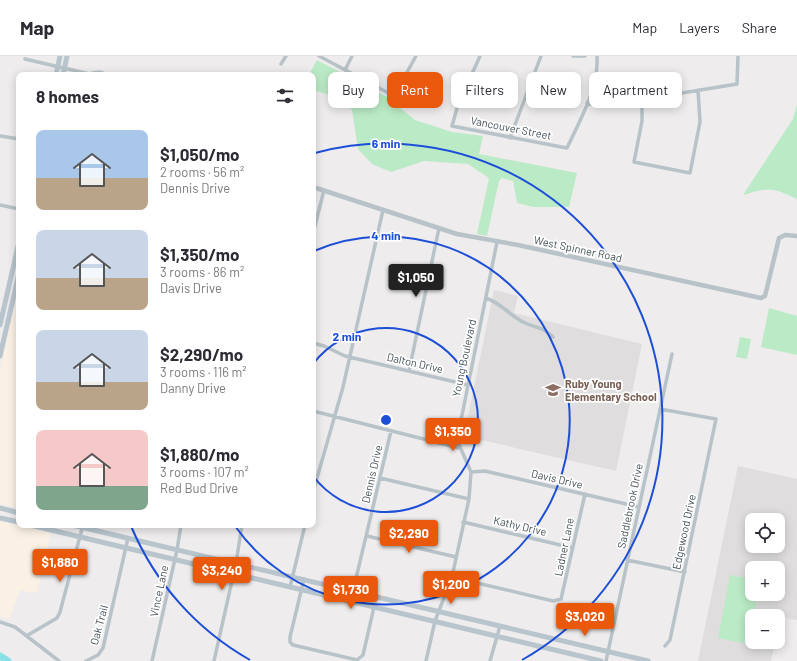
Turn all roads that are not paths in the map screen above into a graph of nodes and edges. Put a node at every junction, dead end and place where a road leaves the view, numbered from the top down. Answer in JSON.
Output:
{"nodes":[{"id":1,"x":60,"y":56,"type":"edge"},
{"id":2,"x":67,"y":56,"type":"edge"},
{"id":3,"x":286,"y":56,"type":"edge"},
{"id":4,"x":319,"y":56,"type":"edge"},
{"id":5,"x":352,"y":56,"type":"edge"},
{"id":6,"x":416,"y":56,"type":"edge"},
{"id":7,"x":480,"y":56,"type":"edge"},
{"id":8,"x":541,"y":56,"type":"edge"},
{"id":9,"x":573,"y":56,"type":"edge"},
{"id":10,"x":585,"y":56,"type":"edge"},
{"id":11,"x":597,"y":56,"type":"edge"},
{"id":12,"x":738,"y":56,"type":"edge"},
{"id":13,"x":25,"y":59,"type":"dead end"},
{"id":14,"x":281,"y":64,"type":"dead end"},
{"id":15,"x":57,"y":66,"type":"junction"},
{"id":16,"x":64,"y":68,"type":"junction"},
{"id":17,"x":345,"y":70,"type":"junction"},
{"id":18,"x":56,"y":72,"type":"edge"},
{"id":19,"x":63,"y":72,"type":"edge"},
{"id":20,"x":83,"y":72,"type":"edge"},
{"id":21,"x":698,"y":90,"type":"junction"},
{"id":22,"x":682,"y":93,"type":"edge"},
{"id":23,"x":587,"y":103,"type":"joint"},
{"id":24,"x":642,"y":108,"type":"edge"},
{"id":25,"x":0,"y":136,"type":"edge"},
{"id":26,"x":510,"y":138,"type":"junction"},
{"id":27,"x":16,"y":139,"type":"edge"},
{"id":28,"x":316,"y":188,"type":"edge"},
{"id":29,"x":324,"y":190,"type":"junction"},
{"id":30,"x":0,"y":205,"type":"edge"},
{"id":31,"x":16,"y":208,"type":"edge"},
{"id":32,"x":383,"y":210,"type":"junction"},
{"id":33,"x":316,"y":222,"type":"edge"},
{"id":34,"x":439,"y":228,"type":"junction"},
{"id":35,"x":797,"y":236,"type":"edge"},
{"id":36,"x":497,"y":242,"type":"junction"},
{"id":37,"x":16,"y":256,"type":"edge"},
{"id":38,"x":11,"y":278,"type":"junction"},
{"id":39,"x":16,"y":279,"type":"edge"},
{"id":40,"x":16,"y":288,"type":"edge"},
{"id":41,"x":486,"y":298,"type":"junction"},
{"id":42,"x":0,"y":325,"type":"edge"},
{"id":43,"x":553,"y":337,"type":"dead end"},
{"id":44,"x":316,"y":344,"type":"edge"},
{"id":45,"x":672,"y":354,"type":"dead end"},
{"id":46,"x":0,"y":356,"type":"edge"},
{"id":47,"x":349,"y":357,"type":"junction"},
{"id":48,"x":409,"y":371,"type":"junction"},
{"id":49,"x":468,"y":385,"type":"junction"},
{"id":50,"x":660,"y":408,"type":"junction"},
{"id":51,"x":316,"y":412,"type":"edge"},
{"id":52,"x":334,"y":417,"type":"junction"},
{"id":53,"x":391,"y":431,"type":"junction"},
{"id":54,"x":459,"y":448,"type":"junction"},
{"id":55,"x":471,"y":472,"type":"junction"},
{"id":56,"x":380,"y":478,"type":"junction"},
{"id":57,"x":316,"y":481,"type":"edge"},
{"id":58,"x":585,"y":494,"type":"junction"},
{"id":59,"x":469,"y":499,"type":"junction"},
{"id":60,"x":639,"y":507,"type":"junction"},
{"id":61,"x":0,"y":508,"type":"edge"},
{"id":62,"x":16,"y":512,"type":"edge"},
{"id":63,"x":0,"y":518,"type":"edge"},
{"id":64,"x":16,"y":521,"type":"edge"},
{"id":65,"x":463,"y":522,"type":"junction"},
{"id":66,"x":42,"y":528,"type":"edge"},
{"id":67,"x":82,"y":528,"type":"edge"},
{"id":68,"x":90,"y":528,"type":"edge"},
{"id":69,"x":181,"y":528,"type":"edge"},
{"id":70,"x":242,"y":528,"type":"edge"},
{"id":71,"x":304,"y":528,"type":"edge"},
{"id":72,"x":367,"y":536,"type":"junction"},
{"id":73,"x":79,"y":537,"type":"junction"},
{"id":74,"x":128,"y":538,"type":"junction"},
{"id":75,"x":126,"y":548,"type":"junction"},
{"id":76,"x":573,"y":548,"type":"junction"},
{"id":77,"x":177,"y":550,"type":"junction"},
{"id":78,"x":456,"y":557,"type":"junction"},
{"id":79,"x":175,"y":560,"type":"junction"},
{"id":80,"x":627,"y":560,"type":"junction"},
{"id":81,"x":236,"y":563,"type":"junction"},
{"id":82,"x":685,"y":572,"type":"junction"},
{"id":83,"x":234,"y":574,"type":"junction"},
{"id":84,"x":292,"y":577,"type":"junction"},
{"id":85,"x":452,"y":577,"type":"junction"},
{"id":86,"x":304,"y":579,"type":"junction"},
{"id":87,"x":290,"y":587,"type":"junction"},
{"id":88,"x":301,"y":590,"type":"junction"},
{"id":89,"x":353,"y":591,"type":"junction"},
{"id":90,"x":374,"y":607,"type":"junction"},
{"id":91,"x":439,"y":611,"type":"junction"},
{"id":92,"x":435,"y":621,"type":"junction"},
{"id":93,"x":0,"y":622,"type":"edge"},
{"id":94,"x":500,"y":626,"type":"junction"},
{"id":95,"x":28,"y":635,"type":"junction"},
{"id":96,"x":497,"y":636,"type":"junction"},
{"id":97,"x":664,"y":646,"type":"dead end"},
{"id":98,"x":608,"y":652,"type":"junction"},
{"id":99,"x":59,"y":661,"type":"edge"},
{"id":100,"x":86,"y":661,"type":"edge"},
{"id":101,"x":152,"y":661,"type":"edge"},
{"id":102,"x":214,"y":661,"type":"edge"},
{"id":103,"x":426,"y":661,"type":"edge"},
{"id":104,"x":490,"y":661,"type":"edge"},
{"id":105,"x":601,"y":661,"type":"edge"},
{"id":106,"x":606,"y":661,"type":"edge"},
{"id":107,"x":648,"y":661,"type":"edge"}],
"edges":[{"from":1,"to":15,"type":"main road"},
{"from":2,"to":16,"type":"main road"},
{"from":3,"to":14,"type":"street"},
{"from":4,"to":17,"type":"street"},
{"from":5,"to":17,"type":"street"},
{"from":6,"to":17,"type":"street"},
{"from":7,"to":26,"type":"street","name":"Vancouver Street"},
{"from":8,"to":26,"type":"street"},
{"from":9,"to":10,"type":"street"},
{"from":11,"to":23,"type":"street"},
{"from":12,"to":21,"type":"street"},
{"from":13,"to":15,"type":"street"},
{"from":15,"to":16,"type":"street"},
{"from":15,"to":18,"type":"main road"},
{"from":16,"to":19,"type":"main road"},
{"from":16,"to":20,"type":"street"},
{"from":21,"to":22,"type":"street"},
{"from":21,"to":24,"type":"street"},
{"from":23,"to":26,"type":"street","name":"Vancouver Street"},
{"from":25,"to":27,"type":"street"},
{"from":28,"to":29,"type":"street","name":"West Spinner Road"},
{"from":29,"to":32,"type":"street","name":"West Spinner Road"},
{"from":29,"to":33,"type":"street"},
{"from":30,"to":31,"type":"street"},
{"from":32,"to":34,"type":"street","name":"West Spinner Road"},
{"from":32,"to":47,"type":"street"},
{"from":34,"to":36,"type":"street","name":"West Spinner Road"},
{"from":34,"to":48,"type":"street"},
{"from":35,"to":36,"type":"street","name":"West Spinner Road"},
{"from":36,"to":41,"type":"street","name":"Young Boulevard"},
{"from":37,"to":38,"type":"main road"},
{"from":38,"to":39,"type":"street"},
{"from":38,"to":42,"type":"main road"},
{"from":40,"to":46,"type":"main road"},
{"from":41,"to":43,"type":"street"},
{"from":41,"to":49,"type":"street","name":"Young Boulevard"},
{"from":44,"to":47,"type":"street","name":"Dalton Drive"},
{"from":45,"to":50,"type":"street","name":"Saddlebrook Drive"},
{"from":47,"to":48,"type":"street","name":"Dalton Drive"},
{"from":47,"to":52,"type":"street"},
{"from":48,"to":49,"type":"street","name":"Dalton Drive"},
{"from":49,"to":54,"type":"street","name":"Young Boulevard"},
{"from":50,"to":60,"type":"street","name":"Saddlebrook Drive"},
{"from":50,"to":82,"type":"street","name":"Edgewood Drive"},
{"from":51,"to":52,"type":"street"},
{"from":52,"to":53,"type":"street"},
{"from":52,"to":57,"type":"street"},
{"from":53,"to":54,"type":"street"},
{"from":53,"to":56,"type":"street","name":"Dennis Drive"},
{"from":54,"to":55,"type":"street","name":"Young Boulevard"},
{"from":55,"to":58,"type":"street","name":"Davis Drive"},
{"from":55,"to":59,"type":"street"},
{"from":56,"to":59,"type":"street"},
{"from":56,"to":72,"type":"street","name":"Dennis Drive"},
{"from":58,"to":60,"type":"street","name":"Davis Drive"},
{"from":58,"to":76,"type":"street","name":"Ladner Lane"},
{"from":59,"to":65,"type":"street"},
{"from":60,"to":80,"type":"street","name":"Saddlebrook Drive"},
{"from":61,"to":62,"type":"main road"},
{"from":63,"to":64,"type":"main road"},
{"from":65,"to":76,"type":"street","name":"Kathy Drive"},
{"from":65,"to":78,"type":"street"},
{"from":66,"to":73,"type":"main road"},
{"from":67,"to":73,"type":"street"},
{"from":68,"to":74,"type":"main road"},
{"from":69,"to":77,"type":"street","name":"Vince Lane"},
{"from":70,"to":81,"type":"street"},
{"from":71,"to":84,"type":"street"},
{"from":72,"to":78,"type":"street"},
{"from":72,"to":89,"type":"street","name":"Dennis Drive"},
{"from":73,"to":75,"type":"main road"},
{"from":73,"to":95,"type":"street"},
{"from":74,"to":75,"type":"street","name":"Oak Trail"},
{"from":74,"to":77,"type":"main road"},
{"from":75,"to":79,"type":"main road"},
{"from":75,"to":100,"type":"street","name":"Oak Trail"},
{"from":76,"to":85,"type":"street","name":"Ladner Lane"},
{"from":77,"to":79,"type":"street","name":"Vince Lane"},
{"from":77,"to":81,"type":"main road"},
{"from":78,"to":85,"type":"street"},
{"from":79,"to":83,"type":"main road"},
{"from":79,"to":101,"type":"street","name":"Vince Lane"},
{"from":80,"to":82,"type":"street"},
{"from":80,"to":98,"type":"street","name":"Saddlebrook Drive"},
{"from":81,"to":83,"type":"street"},
{"from":81,"to":84,"type":"main road"},
{"from":82,"to":97,"type":"street","name":"Edgewood Drive"},
{"from":83,"to":87,"type":"main road"},
{"from":83,"to":102,"type":"street"},
{"from":84,"to":86,"type":"main road"},
{"from":84,"to":87,"type":"street"},
{"from":85,"to":91,"type":"street"},
{"from":86,"to":88,"type":"street"},
{"from":86,"to":89,"type":"main road"},
{"from":87,"to":88,"type":"main road"},
{"from":88,"to":90,"type":"main road"},
{"from":88,"to":90,"type":"street"},
{"from":89,"to":91,"type":"main road"},
{"from":90,"to":92,"type":"main road"},
{"from":91,"to":92,"type":"street"},
{"from":91,"to":94,"type":"main road"},
{"from":92,"to":96,"type":"main road"},
{"from":92,"to":103,"type":"street"},
{"from":93,"to":95,"type":"street"},
{"from":94,"to":96,"type":"street"},
{"from":94,"to":98,"type":"main road"},
{"from":95,"to":99,"type":"street"},
{"from":96,"to":104,"type":"street"},
{"from":96,"to":105,"type":"main road"},
{"from":98,"to":106,"type":"street","name":"Saddlebrook Drive"},
{"from":98,"to":107,"type":"main road"}]}
